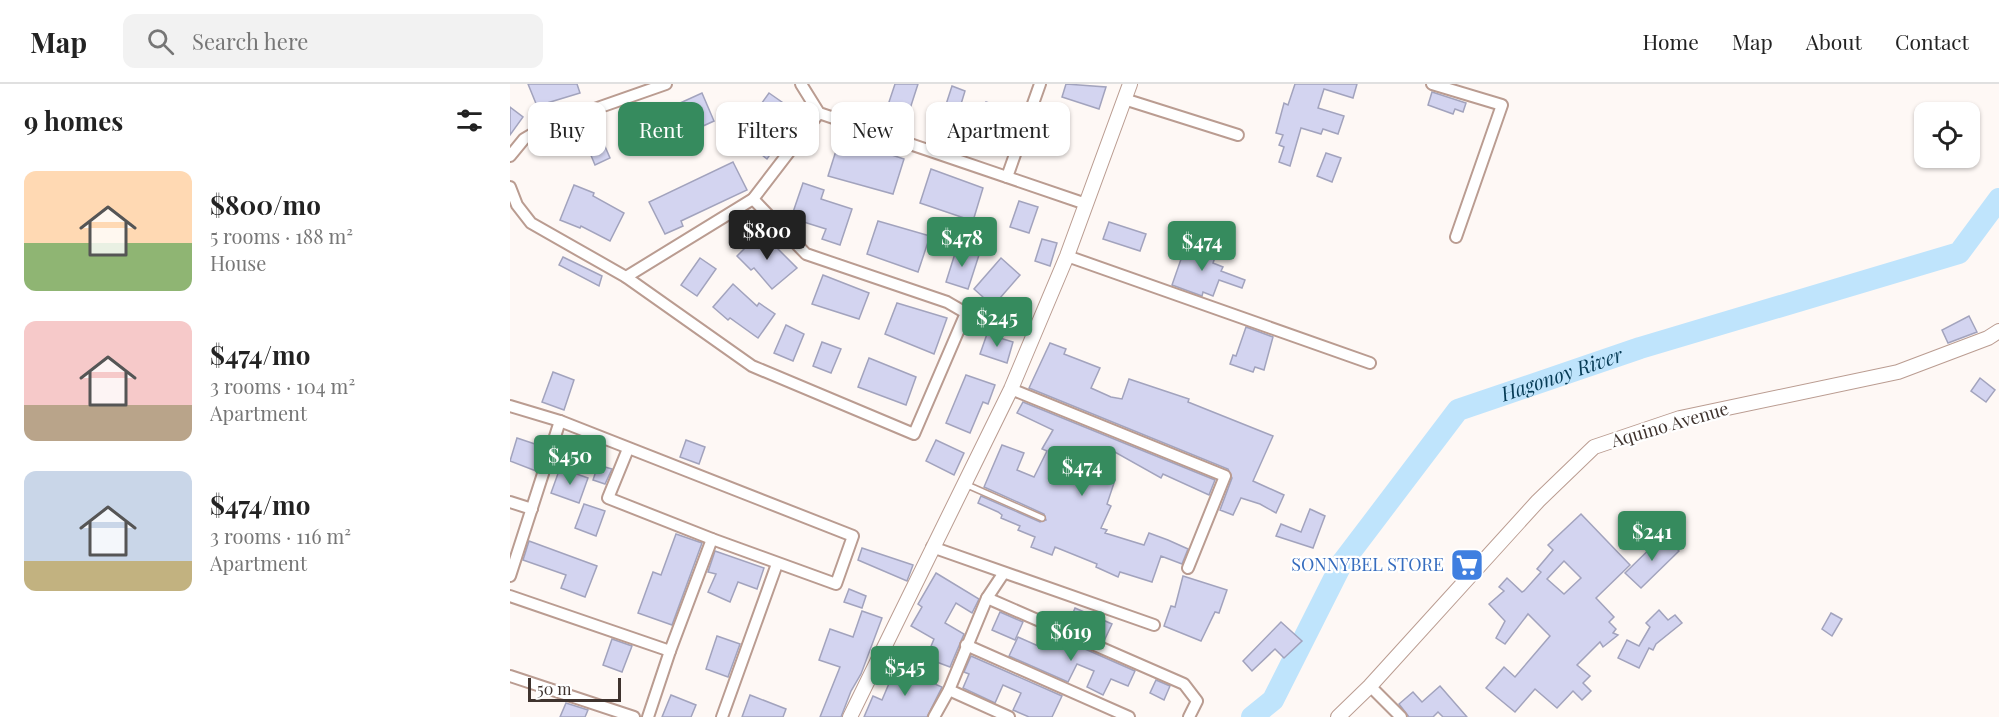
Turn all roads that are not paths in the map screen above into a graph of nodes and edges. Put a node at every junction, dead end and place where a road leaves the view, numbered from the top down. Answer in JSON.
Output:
{"nodes":[{"id":1,"x":666,"y":84,"type":"edge"},
{"id":2,"x":801,"y":84,"type":"edge"},
{"id":3,"x":1040,"y":84,"type":"edge"},
{"id":4,"x":1130,"y":84,"type":"edge"},
{"id":5,"x":1432,"y":84,"type":"edge"},
{"id":6,"x":1124,"y":99,"type":"junction"},
{"id":7,"x":812,"y":102,"type":"edge"},
{"id":8,"x":819,"y":113,"type":"edge"},
{"id":9,"x":1238,"y":135,"type":"dead end"},
{"id":10,"x":510,"y":156,"type":"edge"},
{"id":11,"x":786,"y":156,"type":"edge"},
{"id":12,"x":1007,"y":177,"type":"junction"},
{"id":13,"x":510,"y":187,"type":"edge"},
{"id":14,"x":753,"y":199,"type":"junction"},
{"id":15,"x":1086,"y":204,"type":"junction"},
{"id":16,"x":1456,"y":237,"type":"dead end"},
{"id":17,"x":1067,"y":256,"type":"junction"},
{"id":18,"x":627,"y":277,"type":"junction"},
{"id":19,"x":1999,"y":331,"type":"edge"},
{"id":20,"x":1370,"y":363,"type":"dead end"},
{"id":21,"x":1011,"y":389,"type":"junction"},
{"id":22,"x":510,"y":406,"type":"edge"},
{"id":23,"x":560,"y":421,"type":"junction"},
{"id":24,"x":628,"y":449,"type":"junction"},
{"id":25,"x":965,"y":484,"type":"junction"},
{"id":26,"x":510,"y":502,"type":"edge"},
{"id":27,"x":532,"y":509,"type":"junction"},
{"id":28,"x":1042,"y":518,"type":"dead end"},
{"id":29,"x":712,"y":540,"type":"junction"},
{"id":30,"x":932,"y":548,"type":"junction"},
{"id":31,"x":777,"y":564,"type":"junction"},
{"id":32,"x":1188,"y":568,"type":"dead end"},
{"id":33,"x":1003,"y":574,"type":"junction"},
{"id":34,"x":510,"y":576,"type":"edge"},
{"id":35,"x":510,"y":596,"type":"edge"},
{"id":36,"x":987,"y":598,"type":"junction"},
{"id":37,"x":1154,"y":625,"type":"dead end"},
{"id":38,"x":966,"y":645,"type":"junction"},
{"id":39,"x":670,"y":651,"type":"junction"},
{"id":40,"x":510,"y":676,"type":"edge"},
{"id":41,"x":1370,"y":686,"type":"junction"},
{"id":42,"x":949,"y":690,"type":"junction"},
{"id":43,"x":634,"y":717,"type":"edge"},
{"id":44,"x":648,"y":717,"type":"edge"},
{"id":45,"x":722,"y":717,"type":"edge"},
{"id":46,"x":849,"y":717,"type":"edge"},
{"id":47,"x":934,"y":717,"type":"edge"},
{"id":48,"x":1009,"y":717,"type":"edge"},
{"id":49,"x":1129,"y":717,"type":"edge"},
{"id":50,"x":1189,"y":717,"type":"edge"},
{"id":51,"x":1338,"y":717,"type":"edge"},
{"id":52,"x":1401,"y":717,"type":"edge"}],
"edges":[{"from":1,"to":10,"type":"street"},
{"from":2,"to":7,"type":"street"},
{"from":3,"to":12,"type":"street"},
{"from":4,"to":6,"type":"main road"},
{"from":5,"to":16,"type":"street"},
{"from":6,"to":9,"type":"street"},
{"from":6,"to":15,"type":"main road"},
{"from":8,"to":12,"type":"street"},
{"from":11,"to":14,"type":"street"},
{"from":12,"to":15,"type":"street"},
{"from":13,"to":18,"type":"street"},
{"from":14,"to":18,"type":"street"},
{"from":14,"to":18,"type":"street"},
{"from":15,"to":17,"type":"main road"},
{"from":17,"to":20,"type":"street"},
{"from":17,"to":21,"type":"main road"},
{"from":19,"to":41,"type":"main road","name":"Aquino Avenue"},
{"from":21,"to":25,"type":"main road"},
{"from":21,"to":32,"type":"street"},
{"from":22,"to":23,"type":"street"},
{"from":23,"to":24,"type":"street"},
{"from":23,"to":27,"type":"street"},
{"from":24,"to":29,"type":"street"},
{"from":24,"to":31,"type":"street"},
{"from":25,"to":28,"type":"lane"},
{"from":25,"to":30,"type":"main road"},
{"from":26,"to":27,"type":"street"},
{"from":27,"to":34,"type":"street"},
{"from":29,"to":31,"type":"street"},
{"from":29,"to":39,"type":"street"},
{"from":30,"to":33,"type":"street"},
{"from":30,"to":46,"type":"main road"},
{"from":31,"to":45,"type":"street"},
{"from":33,"to":36,"type":"street"},
{"from":33,"to":37,"type":"street"},
{"from":35,"to":39,"type":"street"},
{"from":36,"to":38,"type":"street"},
{"from":36,"to":50,"type":"street"},
{"from":38,"to":42,"type":"street"},
{"from":38,"to":49,"type":"street"},
{"from":39,"to":44,"type":"street"},
{"from":40,"to":43,"type":"street"},
{"from":41,"to":51,"type":"main road","name":"Aquino Avenue"},
{"from":41,"to":52,"type":"street"},
{"from":42,"to":47,"type":"street"},
{"from":42,"to":48,"type":"street"}]}
